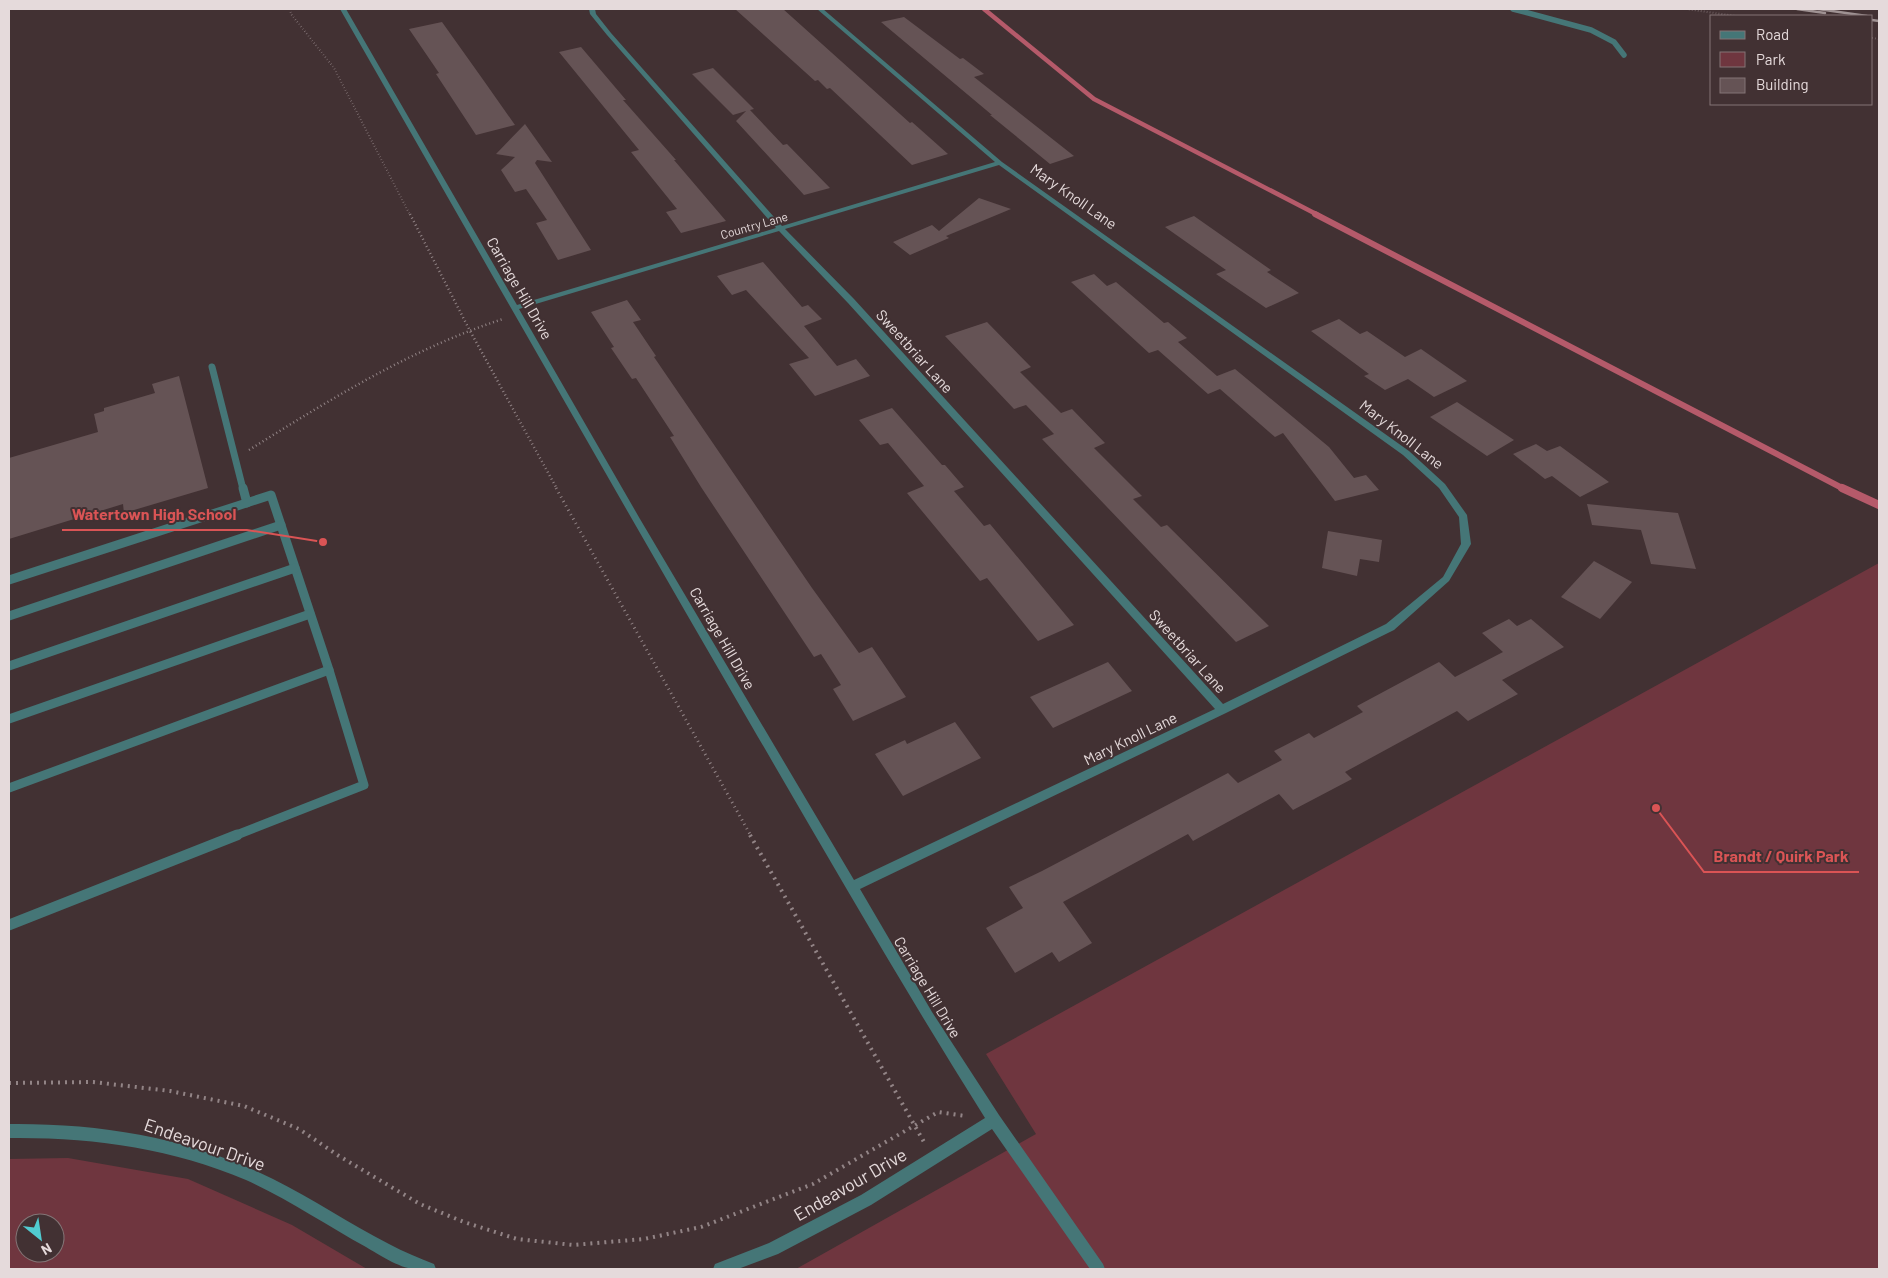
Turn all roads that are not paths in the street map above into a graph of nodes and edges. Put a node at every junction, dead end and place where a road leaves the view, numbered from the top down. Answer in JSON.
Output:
{"nodes":[{"id":1,"x":343,"y":9,"type":"edge"},
{"id":2,"x":592,"y":9,"type":"edge"},
{"id":3,"x":820,"y":9,"type":"edge"},
{"id":4,"x":1513,"y":9,"type":"edge"},
{"id":5,"x":1624,"y":55,"type":"dead end"},
{"id":6,"x":1000,"y":163,"type":"junction"},
{"id":7,"x":781,"y":229,"type":"junction"},
{"id":8,"x":516,"y":311,"type":"junction"},
{"id":9,"x":212,"y":367,"type":"dead end"},
{"id":10,"x":248,"y":503,"type":"junction"},
{"id":11,"x":281,"y":525,"type":"junction"},
{"id":12,"x":295,"y":568,"type":"junction"},
{"id":13,"x":9,"y":580,"type":"edge"},
{"id":14,"x":310,"y":614,"type":"junction"},
{"id":15,"x":9,"y":616,"type":"edge"},
{"id":16,"x":9,"y":666,"type":"edge"},
{"id":17,"x":329,"y":670,"type":"junction"},
{"id":18,"x":1222,"y":710,"type":"junction"},
{"id":19,"x":9,"y":719,"type":"edge"},
{"id":20,"x":9,"y":788,"type":"edge"},
{"id":21,"x":851,"y":887,"type":"junction"},
{"id":22,"x":9,"y":925,"type":"edge"},
{"id":23,"x":994,"y":1120,"type":"junction"},
{"id":24,"x":9,"y":1131,"type":"edge"},
{"id":25,"x":429,"y":1269,"type":"edge"},
{"id":26,"x":720,"y":1269,"type":"edge"},
{"id":27,"x":1098,"y":1269,"type":"edge"}],
"edges":[{"from":1,"to":8,"type":"street","name":"Carriage Hill Drive"},
{"from":2,"to":7,"type":"street","name":"Sweetbriar Lane"},
{"from":3,"to":6,"type":"street","name":"Mary Knoll Lane"},
{"from":4,"to":5,"type":"lane"},
{"from":6,"to":7,"type":"street","name":"Country Lane"},
{"from":6,"to":18,"type":"street","name":"Mary Knoll Lane"},
{"from":7,"to":8,"type":"street","name":"Country Lane"},
{"from":7,"to":18,"type":"street","name":"Sweetbriar Lane"},
{"from":8,"to":21,"type":"street","name":"Carriage Hill Drive"},
{"from":9,"to":10,"type":"lane"},
{"from":10,"to":11,"type":"lane"},
{"from":10,"to":13,"type":"lane"},
{"from":11,"to":12,"type":"lane"},
{"from":11,"to":15,"type":"lane"},
{"from":12,"to":14,"type":"lane"},
{"from":12,"to":16,"type":"lane"},
{"from":14,"to":17,"type":"lane"},
{"from":14,"to":19,"type":"lane"},
{"from":17,"to":20,"type":"lane"},
{"from":17,"to":22,"type":"lane"},
{"from":18,"to":21,"type":"street","name":"Mary Knoll Lane"},
{"from":21,"to":23,"type":"street","name":"Carriage Hill Drive"},
{"from":23,"to":26,"type":"street","name":"Endeavour Drive"},
{"from":23,"to":27,"type":"street","name":"Carriage Hill Drive"},
{"from":24,"to":25,"type":"street","name":"Endeavour Drive"}]}
